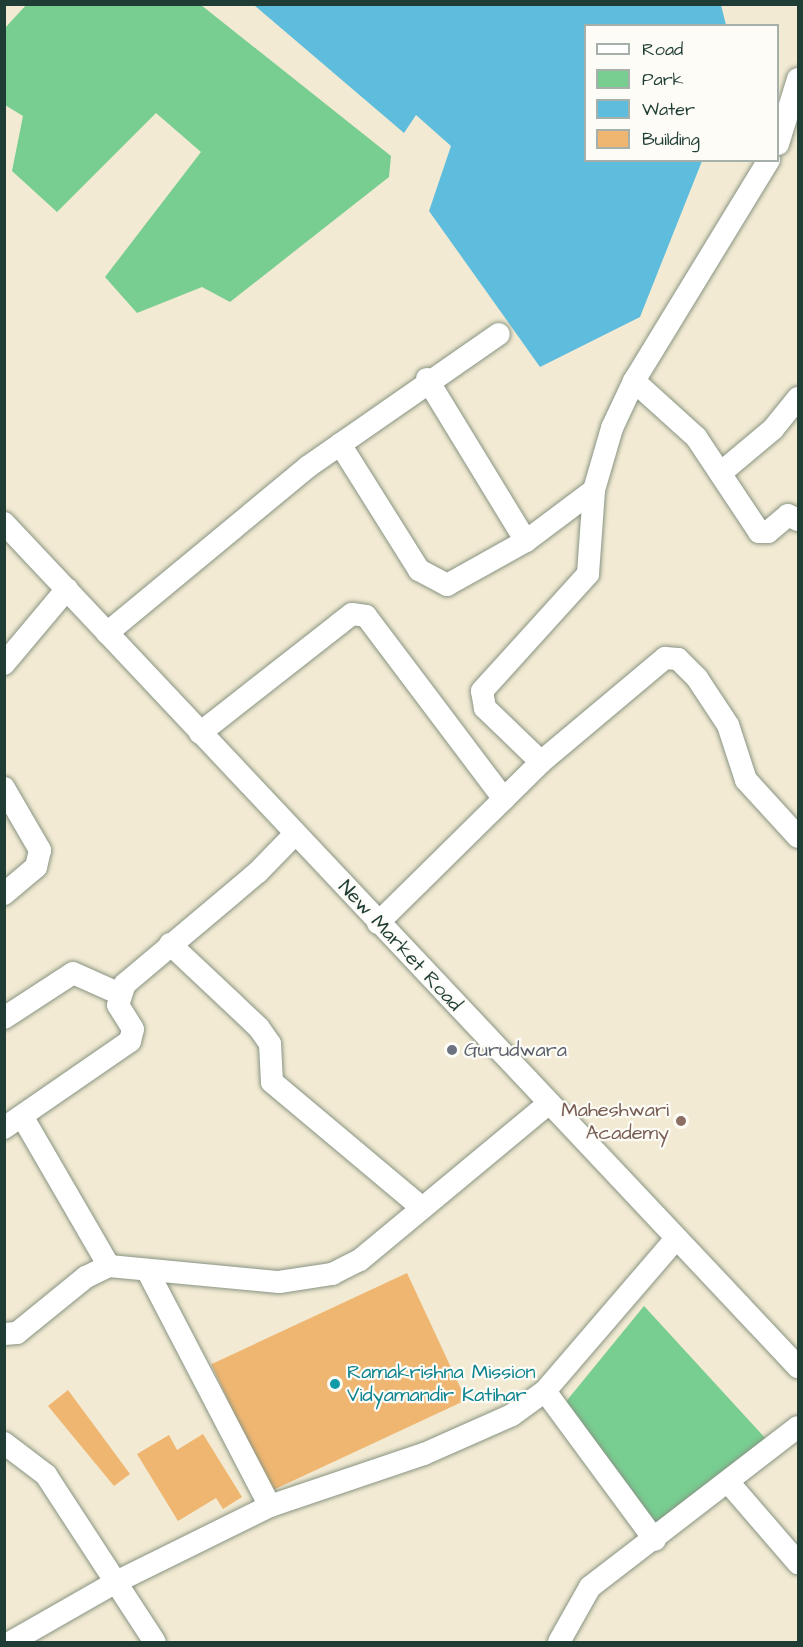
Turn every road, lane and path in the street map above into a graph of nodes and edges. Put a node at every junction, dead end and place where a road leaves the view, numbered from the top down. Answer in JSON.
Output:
{"nodes":[{"id":1,"x":798,"y":80,"type":"edge"},
{"id":2,"x":779,"y":138,"type":"edge"},
{"id":3,"x":768,"y":162,"type":"edge"},
{"id":4,"x":499,"y":334,"type":"dead end"},
{"id":5,"x":427,"y":379,"type":"junction"},
{"id":6,"x":634,"y":381,"type":"junction"},
{"id":7,"x":794,"y":413,"type":"edge"},
{"id":8,"x":340,"y":444,"type":"junction"},
{"id":9,"x":723,"y":471,"type":"junction"},
{"id":10,"x":594,"y":490,"type":"junction"},
{"id":11,"x":798,"y":520,"type":"edge"},
{"id":12,"x":6,"y":526,"type":"edge"},
{"id":13,"x":526,"y":541,"type":"junction"},
{"id":14,"x":67,"y":589,"type":"junction"},
{"id":15,"x":107,"y":633,"type":"junction"},
{"id":16,"x":4,"y":664,"type":"edge"},
{"id":17,"x":200,"y":733,"type":"junction"},
{"id":18,"x":541,"y":762,"type":"junction"},
{"id":19,"x":4,"y":788,"type":"edge"},
{"id":20,"x":504,"y":799,"type":"junction"},
{"id":21,"x":295,"y":834,"type":"junction"},
{"id":22,"x":798,"y":837,"type":"edge"},
{"id":23,"x":4,"y":894,"type":"edge"},
{"id":24,"x":378,"y":923,"type":"junction"},
{"id":25,"x":170,"y":944,"type":"junction"},
{"id":26,"x":118,"y":993,"type":"junction"},
{"id":27,"x":4,"y":1018,"type":"edge"},
{"id":28,"x":548,"y":1104,"type":"junction"},
{"id":29,"x":13,"y":1122,"type":"edge"},
{"id":30,"x":422,"y":1208,"type":"junction"},
{"id":31,"x":675,"y":1240,"type":"junction"},
{"id":32,"x":109,"y":1266,"type":"junction"},
{"id":33,"x":148,"y":1272,"type":"junction"},
{"id":34,"x":4,"y":1334,"type":"edge"},
{"id":35,"x":798,"y":1366,"type":"edge"},
{"id":36,"x":545,"y":1391,"type":"junction"},
{"id":37,"x":798,"y":1427,"type":"edge"},
{"id":38,"x":4,"y":1443,"type":"edge"},
{"id":39,"x":729,"y":1483,"type":"junction"},
{"id":40,"x":270,"y":1506,"type":"junction"},
{"id":41,"x":655,"y":1540,"type":"junction"},
{"id":42,"x":798,"y":1563,"type":"edge"},
{"id":43,"x":116,"y":1582,"type":"junction"},
{"id":44,"x":11,"y":1642,"type":"edge"},
{"id":45,"x":155,"y":1642,"type":"edge"},
{"id":46,"x":559,"y":1642,"type":"edge"}],
"edges":[{"from":1,"to":2,"type":"street"},
{"from":3,"to":6,"type":"street"},
{"from":4,"to":5,"type":"street"},
{"from":5,"to":8,"type":"street"},
{"from":5,"to":13,"type":"street"},
{"from":6,"to":9,"type":"street"},
{"from":6,"to":10,"type":"street"},
{"from":7,"to":9,"type":"street"},
{"from":8,"to":13,"type":"street"},
{"from":8,"to":15,"type":"street"},
{"from":9,"to":11,"type":"street"},
{"from":10,"to":13,"type":"street"},
{"from":10,"to":18,"type":"street"},
{"from":12,"to":14,"type":"street","name":"New Market Road"},
{"from":14,"to":15,"type":"street","name":"New Market Road"},
{"from":14,"to":16,"type":"street"},
{"from":15,"to":17,"type":"street","name":"New Market Road"},
{"from":17,"to":20,"type":"street"},
{"from":17,"to":21,"type":"street","name":"New Market Road"},
{"from":18,"to":20,"type":"street"},
{"from":18,"to":22,"type":"street"},
{"from":19,"to":23,"type":"street"},
{"from":20,"to":24,"type":"street"},
{"from":21,"to":24,"type":"street","name":"New Market Road"},
{"from":21,"to":25,"type":"street"},
{"from":24,"to":28,"type":"street","name":"New Market Road"},
{"from":25,"to":26,"type":"street"},
{"from":25,"to":30,"type":"street"},
{"from":26,"to":27,"type":"street"},
{"from":26,"to":29,"type":"street"},
{"from":28,"to":30,"type":"street"},
{"from":28,"to":31,"type":"street","name":"New Market Road"},
{"from":29,"to":32,"type":"street"},
{"from":30,"to":33,"type":"street"},
{"from":31,"to":35,"type":"street","name":"New Market Road"},
{"from":31,"to":36,"type":"street"},
{"from":32,"to":33,"type":"street"},
{"from":32,"to":34,"type":"street"},
{"from":33,"to":40,"type":"street"},
{"from":36,"to":40,"type":"street"},
{"from":36,"to":41,"type":"street"},
{"from":37,"to":39,"type":"street"},
{"from":38,"to":43,"type":"street"},
{"from":39,"to":41,"type":"street"},
{"from":39,"to":42,"type":"street"},
{"from":40,"to":43,"type":"street"},
{"from":41,"to":46,"type":"street"},
{"from":43,"to":44,"type":"street"},
{"from":43,"to":45,"type":"street"}]}
